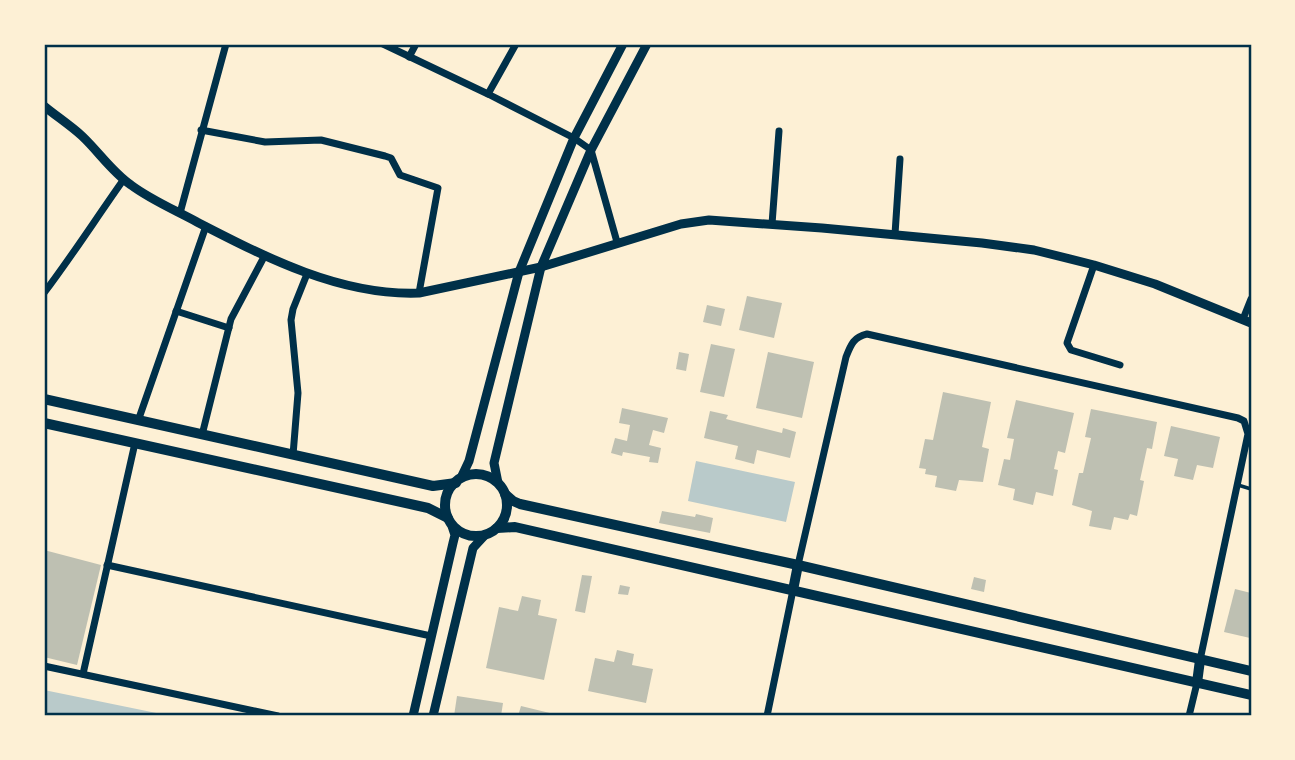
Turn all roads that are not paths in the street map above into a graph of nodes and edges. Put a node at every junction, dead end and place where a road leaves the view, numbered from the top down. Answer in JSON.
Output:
{"nodes":[{"id":1,"x":226,"y":44,"type":"edge"},
{"id":2,"x":383,"y":44,"type":"edge"},
{"id":3,"x":416,"y":44,"type":"edge"},
{"id":4,"x":516,"y":44,"type":"edge"},
{"id":5,"x":623,"y":44,"type":"edge"},
{"id":6,"x":647,"y":44,"type":"edge"},
{"id":7,"x":409,"y":58,"type":"junction"},
{"id":8,"x":488,"y":94,"type":"junction"},
{"id":9,"x":44,"y":106,"type":"edge"},
{"id":10,"x":201,"y":130,"type":"junction"},
{"id":11,"x":779,"y":131,"type":"dead end"},
{"id":12,"x":574,"y":138,"type":"junction"},
{"id":13,"x":591,"y":150,"type":"junction"},
{"id":14,"x":900,"y":159,"type":"dead end"},
{"id":15,"x":124,"y":179,"type":"junction"},
{"id":16,"x":180,"y":213,"type":"junction"},
{"id":17,"x":772,"y":224,"type":"junction"},
{"id":18,"x":206,"y":226,"type":"junction"},
{"id":19,"x":895,"y":234,"type":"junction"},
{"id":20,"x":617,"y":242,"type":"junction"},
{"id":21,"x":265,"y":255,"type":"junction"},
{"id":22,"x":1094,"y":265,"type":"junction"},
{"id":23,"x":541,"y":267,"type":"junction"},
{"id":24,"x":519,"y":272,"type":"junction"},
{"id":25,"x":307,"y":274,"type":"junction"},
{"id":26,"x":44,"y":293,"type":"edge"},
{"id":27,"x":419,"y":293,"type":"junction"},
{"id":28,"x":1251,"y":299,"type":"edge"},
{"id":29,"x":176,"y":311,"type":"junction"},
{"id":30,"x":1247,"y":321,"type":"edge"},
{"id":31,"x":229,"y":328,"type":"junction"},
{"id":32,"x":1120,"y":365,"type":"dead end"},
{"id":33,"x":44,"y":399,"type":"edge"},
{"id":34,"x":138,"y":421,"type":"junction"},
{"id":35,"x":1248,"y":422,"type":"edge"},
{"id":36,"x":44,"y":423,"type":"edge"},
{"id":37,"x":202,"y":435,"type":"junction"},
{"id":38,"x":135,"y":443,"type":"junction"},
{"id":39,"x":293,"y":456,"type":"junction"},
{"id":40,"x":458,"y":481,"type":"junction"},
{"id":41,"x":498,"y":484,"type":"junction"},
{"id":42,"x":1238,"y":485,"type":"junction"},
{"id":43,"x":1251,"y":489,"type":"edge"},
{"id":44,"x":505,"y":494,"type":"junction"},
{"id":45,"x":450,"y":522,"type":"junction"},
{"id":46,"x":497,"y":528,"type":"junction"},
{"id":47,"x":485,"y":535,"type":"junction"},
{"id":48,"x":107,"y":565,"type":"junction"},
{"id":49,"x":798,"y":565,"type":"junction"},
{"id":50,"x":793,"y":590,"type":"junction"},
{"id":51,"x":431,"y":636,"type":"junction"},
{"id":52,"x":1200,"y":660,"type":"junction"},
{"id":53,"x":44,"y":666,"type":"edge"},
{"id":54,"x":1251,"y":671,"type":"edge"},
{"id":55,"x":83,"y":674,"type":"junction"},
{"id":56,"x":1197,"y":683,"type":"junction"},
{"id":57,"x":1251,"y":695,"type":"edge"},
{"id":58,"x":278,"y":716,"type":"edge"},
{"id":59,"x":413,"y":716,"type":"edge"},
{"id":60,"x":433,"y":716,"type":"edge"},
{"id":61,"x":767,"y":716,"type":"edge"},
{"id":62,"x":1189,"y":716,"type":"edge"}],
"edges":[{"from":1,"to":10,"type":"street"},
{"from":2,"to":7,"type":"street"},
{"from":3,"to":7,"type":"street"},
{"from":4,"to":8,"type":"street"},
{"from":5,"to":12,"type":"street"},
{"from":6,"to":13,"type":"street"},
{"from":7,"to":8,"type":"street"},
{"from":8,"to":12,"type":"street"},
{"from":9,"to":15,"type":"street"},
{"from":10,"to":16,"type":"street"},
{"from":10,"to":27,"type":"street"},
{"from":11,"to":17,"type":"street"},
{"from":12,"to":13,"type":"street"},
{"from":12,"to":24,"type":"street"},
{"from":13,"to":20,"type":"street"},
{"from":13,"to":23,"type":"street"},
{"from":14,"to":19,"type":"street"},
{"from":15,"to":16,"type":"street"},
{"from":15,"to":26,"type":"street"},
{"from":16,"to":18,"type":"street"},
{"from":17,"to":19,"type":"street"},
{"from":17,"to":20,"type":"street"},
{"from":18,"to":21,"type":"street"},
{"from":18,"to":29,"type":"street"},
{"from":19,"to":22,"type":"street"},
{"from":20,"to":23,"type":"street"},
{"from":21,"to":25,"type":"street"},
{"from":21,"to":31,"type":"street"},
{"from":22,"to":30,"type":"street"},
{"from":22,"to":32,"type":"street"},
{"from":23,"to":24,"type":"street"},
{"from":23,"to":41,"type":"street"},
{"from":24,"to":27,"type":"street"},
{"from":24,"to":40,"type":"street"},
{"from":25,"to":27,"type":"street"},
{"from":25,"to":39,"type":"street"},
{"from":28,"to":30,"type":"street"},
{"from":29,"to":31,"type":"street"},
{"from":29,"to":34,"type":"street"},
{"from":31,"to":37,"type":"street"},
{"from":33,"to":34,"type":"main road"},
{"from":34,"to":37,"type":"main road"},
{"from":35,"to":42,"type":"street"},
{"from":35,"to":49,"type":"street"},
{"from":36,"to":38,"type":"main road"},
{"from":37,"to":39,"type":"main road"},
{"from":38,"to":45,"type":"main road"},
{"from":38,"to":48,"type":"street"},
{"from":39,"to":40,"type":"main road"},
{"from":40,"to":41,"type":"main road"},
{"from":40,"to":45,"type":"main road"},
{"from":41,"to":44,"type":"main road"},
{"from":42,"to":43,"type":"lane"},
{"from":42,"to":52,"type":"street"},
{"from":44,"to":46,"type":"main road"},
{"from":44,"to":49,"type":"main road"},
{"from":45,"to":47,"type":"main road"},
{"from":45,"to":51,"type":"street"},
{"from":46,"to":47,"type":"main road"},
{"from":46,"to":50,"type":"main road"},
{"from":47,"to":60,"type":"street"},
{"from":48,"to":51,"type":"street"},
{"from":48,"to":55,"type":"street"},
{"from":49,"to":50,"type":"main road"},
{"from":49,"to":52,"type":"main road"},
{"from":50,"to":56,"type":"main road"},
{"from":50,"to":61,"type":"street"},
{"from":51,"to":59,"type":"street"},
{"from":52,"to":54,"type":"main road"},
{"from":52,"to":56,"type":"main road"},
{"from":53,"to":55,"type":"street"},
{"from":55,"to":58,"type":"street"},
{"from":56,"to":57,"type":"main road"},
{"from":56,"to":62,"type":"street"}]}
